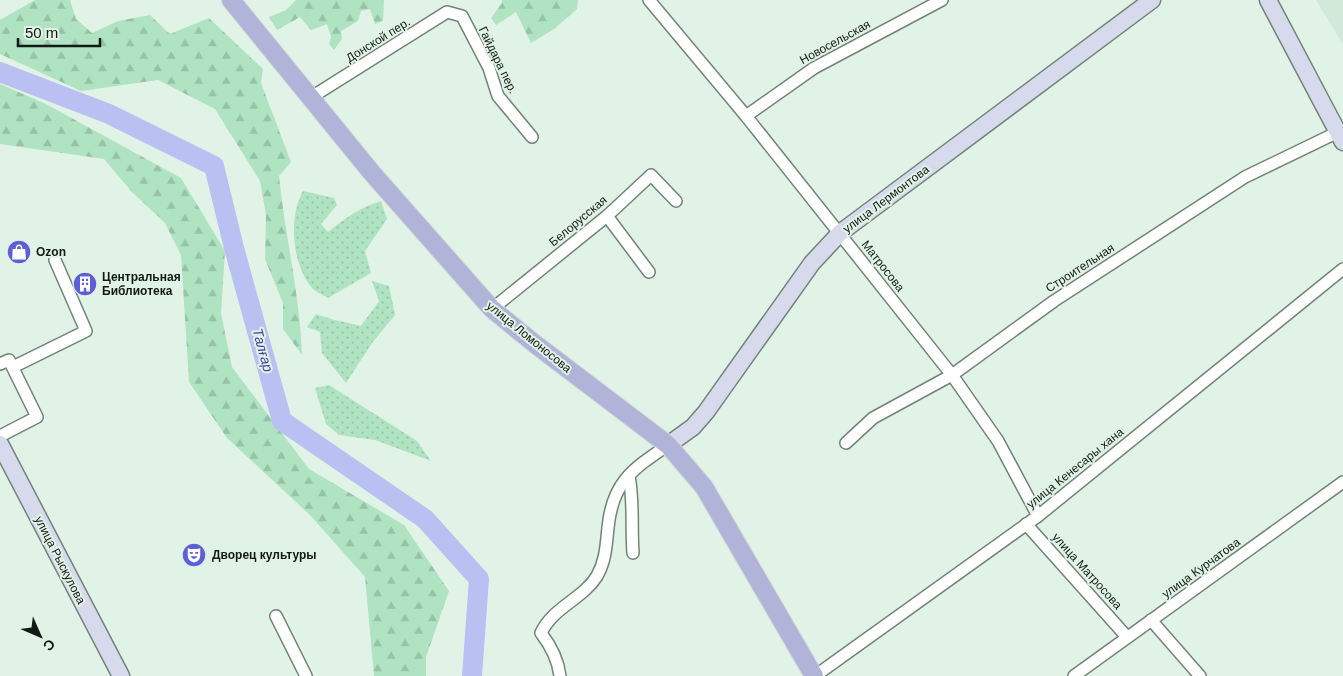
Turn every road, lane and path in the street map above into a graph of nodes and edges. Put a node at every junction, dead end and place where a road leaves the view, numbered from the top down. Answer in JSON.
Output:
{"nodes":[{"id":1,"x":231,"y":0,"type":"edge"},
{"id":2,"x":649,"y":0,"type":"edge"},
{"id":3,"x":942,"y":0,"type":"edge"},
{"id":4,"x":1152,"y":0,"type":"edge"},
{"id":5,"x":1268,"y":0,"type":"edge"},
{"id":6,"x":462,"y":16,"type":"joint"},
{"id":7,"x":310,"y":98,"type":"junction"},
{"id":8,"x":746,"y":116,"type":"junction"},
{"id":9,"x":532,"y":137,"type":"dead end"},
{"id":10,"x":1341,"y":137,"type":"edge"},
{"id":11,"x":676,"y":201,"type":"dead end"},
{"id":12,"x":607,"y":216,"type":"junction"},
{"id":13,"x":840,"y":233,"type":"junction"},
{"id":14,"x":55,"y":260,"type":"dead end"},
{"id":15,"x":1343,"y":269,"type":"edge"},
{"id":16,"x":649,"y":272,"type":"dead end"},
{"id":17,"x":492,"y":309,"type":"junction"},
{"id":18,"x":0,"y":364,"type":"edge"},
{"id":19,"x":13,"y":367,"type":"junction"},
{"id":20,"x":952,"y":375,"type":"junction"},
{"id":21,"x":0,"y":436,"type":"edge"},
{"id":22,"x":846,"y":442,"type":"dead end"},
{"id":23,"x":0,"y":444,"type":"edge"},
{"id":24,"x":668,"y":445,"type":"junction"},
{"id":25,"x":629,"y":476,"type":"junction"},
{"id":26,"x":1343,"y":482,"type":"edge"},
{"id":27,"x":1038,"y":516,"type":"junction"},
{"id":28,"x":1026,"y":524,"type":"junction"},
{"id":29,"x":633,"y":553,"type":"dead end"},
{"id":30,"x":276,"y":616,"type":"dead end"},
{"id":31,"x":1151,"y":620,"type":"junction"},
{"id":32,"x":1127,"y":637,"type":"junction"},
{"id":33,"x":121,"y":676,"type":"edge"},
{"id":34,"x":306,"y":676,"type":"edge"},
{"id":35,"x":560,"y":676,"type":"edge"},
{"id":36,"x":815,"y":676,"type":"edge"},
{"id":37,"x":1074,"y":676,"type":"edge"},
{"id":38,"x":1200,"y":676,"type":"edge"}],
"edges":[{"from":1,"to":7,"type":"main road","name":"улица Ломоносова"},
{"from":2,"to":8,"type":"street","name":"Матросова"},
{"from":3,"to":8,"type":"street","name":"Новосельская"},
{"from":4,"to":13,"type":"main road","name":"улица Лермонтова"},
{"from":5,"to":10,"type":"main road"},
{"from":6,"to":7,"type":"street","name":"Донской пер."},
{"from":6,"to":9,"type":"street","name":"Гайдара пер."},
{"from":7,"to":17,"type":"main road","name":"улица Ломоносова"},
{"from":8,"to":13,"type":"street","name":"Матросова"},
{"from":10,"to":20,"type":"street","name":"Строительная"},
{"from":11,"to":12,"type":"street","name":"Белорусская"},
{"from":12,"to":16,"type":"street"},
{"from":12,"to":17,"type":"street","name":"Белорусская"},
{"from":13,"to":20,"type":"street","name":"Матросова"},
{"from":13,"to":24,"type":"main road","name":"улица Лермонтова"},
{"from":14,"to":19,"type":"street"},
{"from":15,"to":27,"type":"street","name":"улица Кенесары хана"},
{"from":17,"to":24,"type":"main road","name":"улица Ломоносова"},
{"from":18,"to":19,"type":"street"},
{"from":19,"to":21,"type":"street"},
{"from":20,"to":22,"type":"street","name":"Строительная"},
{"from":20,"to":27,"type":"street","name":"Матросова"},
{"from":23,"to":33,"type":"main road","name":"улица Рыскулова"},
{"from":24,"to":25,"type":"street"},
{"from":24,"to":36,"type":"main road","name":"улица Ломоносова"},
{"from":25,"to":29,"type":"street"},
{"from":25,"to":35,"type":"street"},
{"from":26,"to":31,"type":"street","name":"улица Курчатова"},
{"from":27,"to":28,"type":"street","name":"улица Кенесары хана"},
{"from":28,"to":32,"type":"street","name":"улица Матросова"},
{"from":28,"to":36,"type":"street","name":"улица Кенесары хана"},
{"from":30,"to":34,"type":"street"},
{"from":31,"to":32,"type":"street","name":"улица Курчатова"},
{"from":31,"to":38,"type":"street"},
{"from":32,"to":37,"type":"street","name":"улица Курчатова"}]}
